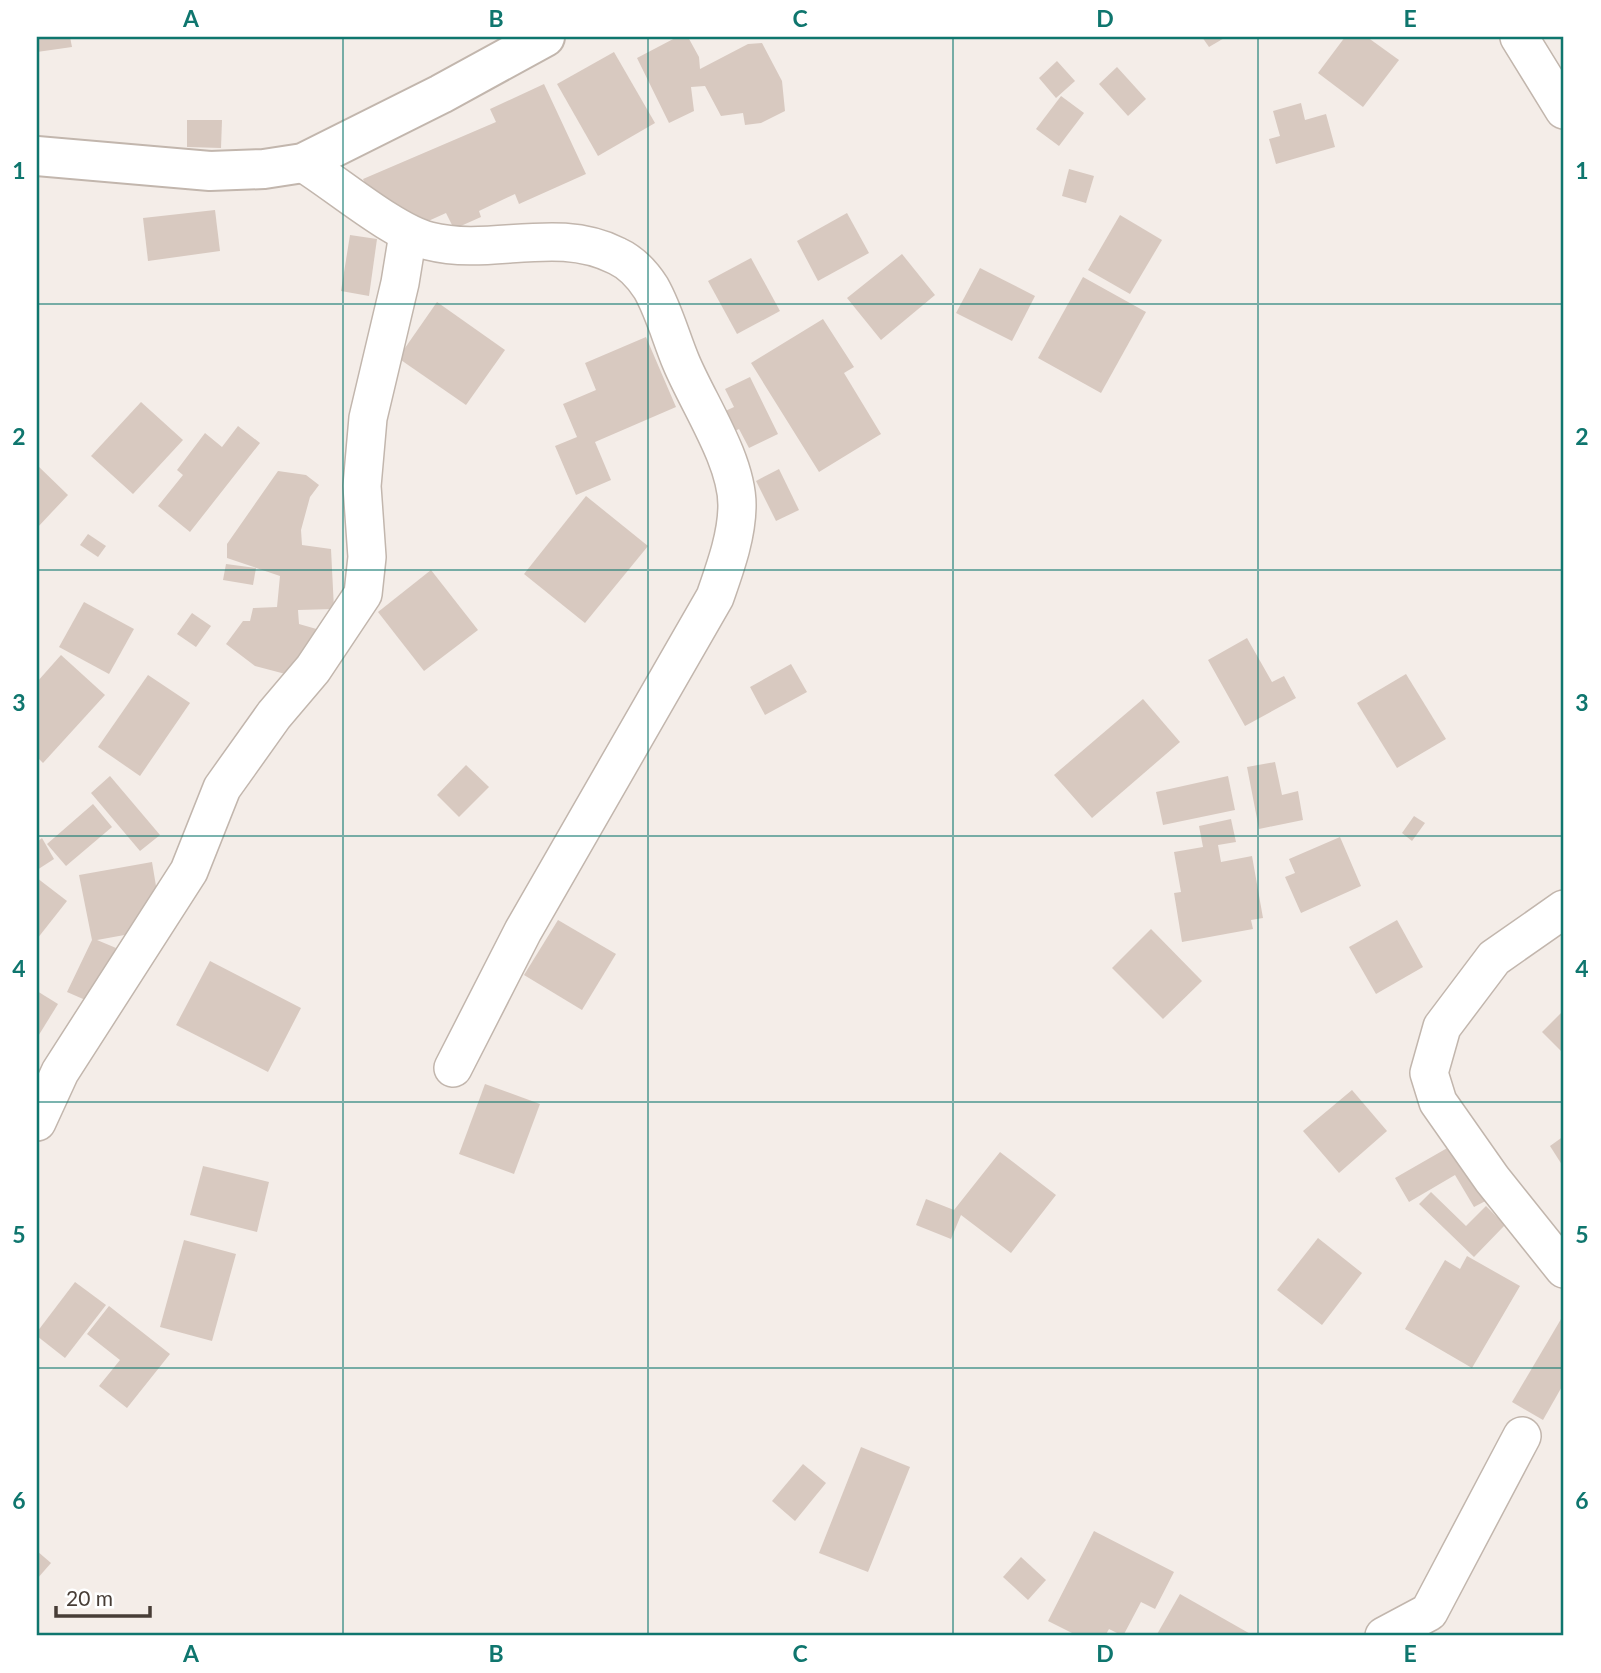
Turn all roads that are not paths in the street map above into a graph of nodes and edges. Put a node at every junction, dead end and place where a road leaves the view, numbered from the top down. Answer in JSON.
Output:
{"nodes":[{"id":1,"x":545,"y":37,"type":"edge"},
{"id":2,"x":1519,"y":37,"type":"edge"},
{"id":3,"x":1564,"y":110,"type":"edge"},
{"id":4,"x":37,"y":156,"type":"edge"},
{"id":5,"x":303,"y":163,"type":"junction"},
{"id":6,"x":408,"y":234,"type":"junction"},
{"id":7,"x":1564,"y":909,"type":"edge"},
{"id":8,"x":453,"y":1068,"type":"dead end"},
{"id":9,"x":37,"y":1122,"type":"edge"},
{"id":10,"x":1564,"y":1269,"type":"edge"},
{"id":11,"x":1522,"y":1436,"type":"dead end"},
{"id":12,"x":1384,"y":1636,"type":"edge"}],
"edges":[{"from":1,"to":5,"type":"street"},
{"from":2,"to":3,"type":"street"},
{"from":4,"to":5,"type":"street"},
{"from":5,"to":6,"type":"street"},
{"from":6,"to":8,"type":"street"},
{"from":6,"to":9,"type":"street"},
{"from":7,"to":10,"type":"street"},
{"from":11,"to":12,"type":"street"}]}
